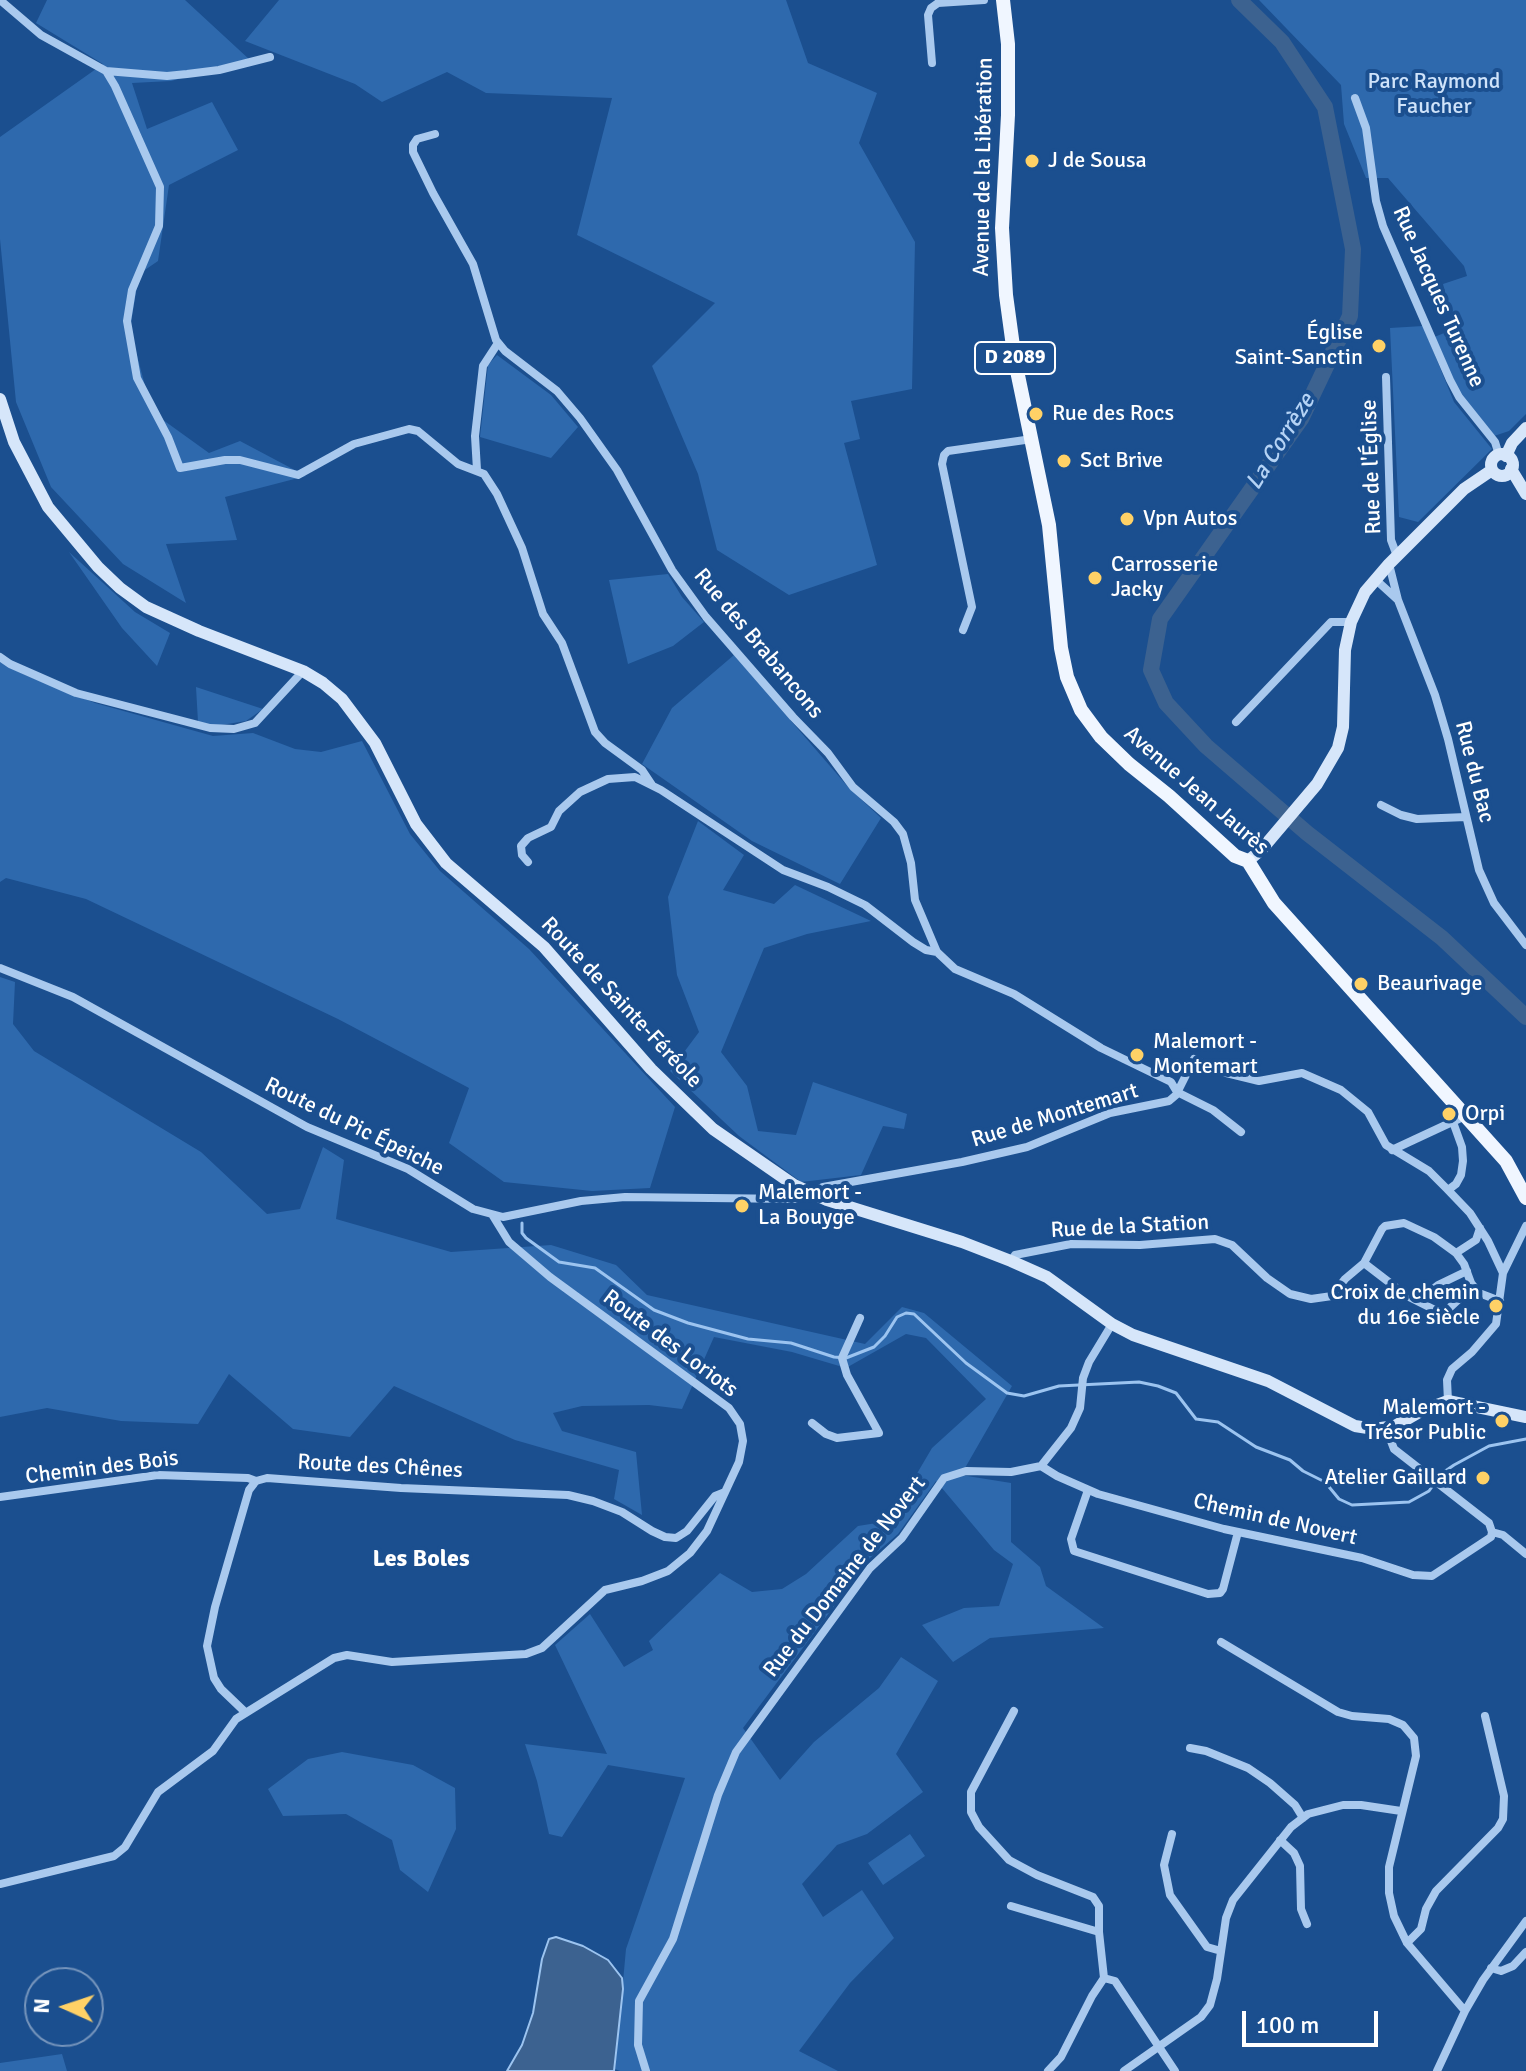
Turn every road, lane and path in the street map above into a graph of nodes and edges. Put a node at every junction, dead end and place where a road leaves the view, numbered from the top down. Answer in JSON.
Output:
{"nodes":[{"id":1,"x":0,"y":0,"type":"edge"},
{"id":2,"x":984,"y":0,"type":"edge"},
{"id":3,"x":1003,"y":0,"type":"edge"},
{"id":4,"x":270,"y":57,"type":"dead end"},
{"id":5,"x":932,"y":63,"type":"dead end"},
{"id":6,"x":106,"y":71,"type":"junction"},
{"id":7,"x":1355,"y":98,"type":"dead end"},
{"id":8,"x":435,"y":134,"type":"dead end"},
{"id":9,"x":498,"y":343,"type":"junction"},
{"id":10,"x":1386,"y":377,"type":"dead end"},
{"id":11,"x":0,"y":399,"type":"edge"},
{"id":12,"x":1526,"y":428,"type":"edge"},
{"id":13,"x":1032,"y":439,"type":"junction"},
{"id":14,"x":1503,"y":455,"type":"junction"},
{"id":15,"x":1511,"y":469,"type":"junction"},
{"id":16,"x":477,"y":470,"type":"junction"},
{"id":17,"x":1492,"y":470,"type":"junction"},
{"id":18,"x":1526,"y":494,"type":"edge"},
{"id":19,"x":1393,"y":560,"type":"junction"},
{"id":20,"x":1376,"y":580,"type":"junction"},
{"id":21,"x":1398,"y":600,"type":"junction"},
{"id":22,"x":1351,"y":622,"type":"junction"},
{"id":23,"x":963,"y":630,"type":"dead end"},
{"id":24,"x":0,"y":657,"type":"edge"},
{"id":25,"x":303,"y":671,"type":"junction"},
{"id":26,"x":1081,"y":710,"type":"joint"},
{"id":27,"x":1236,"y":722,"type":"dead end"},
{"id":28,"x":652,"y":785,"type":"junction"},
{"id":29,"x":1381,"y":805,"type":"dead end"},
{"id":30,"x":1466,"y":817,"type":"junction"},
{"id":31,"x":1248,"y":861,"type":"junction"},
{"id":32,"x":528,"y":862,"type":"dead end"},
{"id":33,"x":1526,"y":945,"type":"edge"},
{"id":34,"x":937,"y":952,"type":"junction"},
{"id":35,"x":0,"y":968,"type":"edge"},
{"id":36,"x":1177,"y":1092,"type":"junction"},
{"id":37,"x":1459,"y":1119,"type":"junction"},
{"id":38,"x":1241,"y":1132,"type":"dead end"},
{"id":39,"x":1392,"y":1150,"type":"junction"},
{"id":40,"x":1448,"y":1190,"type":"junction"},
{"id":41,"x":810,"y":1193,"type":"junction"},
{"id":42,"x":1526,"y":1198,"type":"edge"},
{"id":43,"x":493,"y":1216,"type":"junction"},
{"id":44,"x":1526,"y":1226,"type":"edge"},
{"id":45,"x":1480,"y":1228,"type":"junction"},
{"id":46,"x":1456,"y":1253,"type":"junction"},
{"id":47,"x":1011,"y":1261,"type":"junction"},
{"id":48,"x":1364,"y":1263,"type":"junction"},
{"id":49,"x":1467,"y":1271,"type":"junction"},
{"id":50,"x":1503,"y":1273,"type":"junction"},
{"id":51,"x":1473,"y":1286,"type":"junction"},
{"id":52,"x":1418,"y":1301,"type":"junction"},
{"id":53,"x":1500,"y":1301,"type":"junction"},
{"id":54,"x":860,"y":1318,"type":"dead end"},
{"id":55,"x":1112,"y":1324,"type":"junction"},
{"id":56,"x":1448,"y":1401,"type":"junction"},
{"id":57,"x":1526,"y":1417,"type":"edge"},
{"id":58,"x":812,"y":1423,"type":"dead end"},
{"id":59,"x":1386,"y":1428,"type":"junction"},
{"id":60,"x":1041,"y":1466,"type":"junction"},
{"id":61,"x":256,"y":1481,"type":"junction"},
{"id":62,"x":1088,"y":1490,"type":"junction"},
{"id":63,"x":725,"y":1492,"type":"junction"},
{"id":64,"x":0,"y":1497,"type":"edge"},
{"id":65,"x":1238,"y":1532,"type":"junction"},
{"id":66,"x":1492,"y":1532,"type":"junction"},
{"id":67,"x":1526,"y":1554,"type":"edge"},
{"id":68,"x":1221,"y":1642,"type":"dead end"},
{"id":69,"x":1014,"y":1711,"type":"dead end"},
{"id":70,"x":245,"y":1712,"type":"junction"},
{"id":71,"x":1485,"y":1716,"type":"dead end"},
{"id":72,"x":1190,"y":1748,"type":"dead end"},
{"id":73,"x":1401,"y":1811,"type":"junction"},
{"id":74,"x":1303,"y":1818,"type":"junction"},
{"id":75,"x":1172,"y":1834,"type":"dead end"},
{"id":76,"x":1280,"y":1840,"type":"junction"},
{"id":77,"x":0,"y":1884,"type":"edge"},
{"id":78,"x":1011,"y":1906,"type":"dead end"},
{"id":79,"x":1526,"y":1921,"type":"edge"},
{"id":80,"x":1307,"y":1924,"type":"dead end"},
{"id":81,"x":1099,"y":1932,"type":"junction"},
{"id":82,"x":1407,"y":1943,"type":"junction"},
{"id":83,"x":1221,"y":1951,"type":"junction"},
{"id":84,"x":1526,"y":1952,"type":"edge"},
{"id":85,"x":1491,"y":1968,"type":"junction"},
{"id":86,"x":1104,"y":1978,"type":"junction"},
{"id":87,"x":1465,"y":2011,"type":"junction"},
{"id":88,"x":1159,"y":2047,"type":"junction"},
{"id":89,"x":646,"y":2071,"type":"edge"},
{"id":90,"x":1048,"y":2071,"type":"edge"},
{"id":91,"x":1124,"y":2071,"type":"edge"},
{"id":92,"x":1175,"y":2071,"type":"edge"},
{"id":93,"x":1437,"y":2071,"type":"edge"}],
"edges":[{"from":1,"to":6,"type":"street"},
{"from":2,"to":5,"type":"street"},
{"from":3,"to":13,"type":"main road","name":"Avenue de la Libération","number":"D 2089"},
{"from":4,"to":6,"type":"street"},
{"from":6,"to":16,"type":"street"},
{"from":7,"to":14,"type":"street","name":"Rue Jacques Turenne"},
{"from":8,"to":9,"type":"street"},
{"from":9,"to":16,"type":"street"},
{"from":9,"to":34,"type":"street","name":"Rue des Brabancons"},
{"from":10,"to":19,"type":"street","name":"Rue de l'Église"},
{"from":11,"to":25,"type":"main road","name":"Route de Sainte-Féréole"},
{"from":12,"to":14,"type":"main road"},
{"from":13,"to":23,"type":"street"},
{"from":13,"to":26,"type":"main road","name":"Avenue de la Libération","number":"D 2089"},
{"from":14,"to":15,"type":"main road"},
{"from":14,"to":17,"type":"main road"},
{"from":15,"to":17,"type":"main road"},
{"from":15,"to":18,"type":"main road"},
{"from":16,"to":28,"type":"street"},
{"from":17,"to":19,"type":"main road"},
{"from":19,"to":20,"type":"main road"},
{"from":19,"to":21,"type":"street","name":"Rue du Bac"},
{"from":20,"to":21,"type":"street","name":"Rue du Bac"},
{"from":20,"to":22,"type":"main road"},
{"from":21,"to":30,"type":"street","name":"Rue du Bac"},
{"from":22,"to":27,"type":"street"},
{"from":22,"to":31,"type":"main road"},
{"from":24,"to":25,"type":"street"},
{"from":25,"to":41,"type":"main road","name":"Route de Sainte-Féréole"},
{"from":26,"to":31,"type":"main road","name":"Avenue Jean Jaurès","number":"D 2089"},
{"from":28,"to":32,"type":"street"},
{"from":28,"to":34,"type":"street"},
{"from":29,"to":30,"type":"street"},
{"from":30,"to":33,"type":"street","name":"Rue du Bac"},
{"from":31,"to":37,"type":"main road","name":"Avenue Jean Jaurès","number":"D 2089"},
{"from":34,"to":36,"type":"street"},
{"from":35,"to":43,"type":"street","name":"Route du Pic Épeiche"},
{"from":36,"to":38,"type":"street"},
{"from":36,"to":39,"type":"street"},
{"from":36,"to":41,"type":"street","name":"Rue de Montemart"},
{"from":37,"to":39,"type":"street"},
{"from":37,"to":40,"type":"street"},
{"from":37,"to":42,"type":"main road","name":"Avenue Jean Jaurès","number":"D 2089"},
{"from":39,"to":40,"type":"street"},
{"from":40,"to":45,"type":"street"},
{"from":41,"to":43,"type":"street"},
{"from":41,"to":47,"type":"main road","name":"Route de Sainte-Féréole"},
{"from":43,"to":63,"type":"street","name":"Route des Loriots"},
{"from":44,"to":50,"type":"street"},
{"from":45,"to":46,"type":"street"},
{"from":45,"to":50,"type":"street"},
{"from":46,"to":48,"type":"street","name":"Rue de la Station"},
{"from":46,"to":49,"type":"street"},
{"from":47,"to":48,"type":"street","name":"Rue de la Station"},
{"from":47,"to":55,"type":"main road","name":"Route de Sainte-Féréole"},
{"from":48,"to":52,"type":"street"},
{"from":49,"to":51,"type":"street"},
{"from":49,"to":52,"type":"street"},
{"from":50,"to":53,"type":"street"},
{"from":51,"to":52,"type":"street"},
{"from":51,"to":53,"type":"street"},
{"from":53,"to":56,"type":"street"},
{"from":54,"to":58,"type":"street"},
{"from":55,"to":59,"type":"main road","name":"Route de Sainte-Féréole"},
{"from":55,"to":60,"type":"street"},
{"from":56,"to":57,"type":"main road"},
{"from":56,"to":59,"type":"main road"},
{"from":59,"to":66,"type":"street"},
{"from":60,"to":62,"type":"street","name":"Chemin de Novert"},
{"from":60,"to":89,"type":"street","name":"Rue du Domaine de Novert"},
{"from":61,"to":63,"type":"street","name":"Route des Chênes"},
{"from":61,"to":64,"type":"street","name":"Chemin des Bois"},
{"from":61,"to":70,"type":"street"},
{"from":62,"to":65,"type":"street","name":"Chemin de Novert"},
{"from":62,"to":65,"type":"street"},
{"from":63,"to":70,"type":"street","name":"Route des Loriots"},
{"from":65,"to":66,"type":"street","name":"Chemin de Novert"},
{"from":66,"to":67,"type":"street"},
{"from":68,"to":73,"type":"street"},
{"from":69,"to":81,"type":"street"},
{"from":70,"to":77,"type":"street","name":"Route des Loriots"},
{"from":71,"to":82,"type":"street"},
{"from":72,"to":74,"type":"street"},
{"from":73,"to":74,"type":"street"},
{"from":73,"to":82,"type":"street"},
{"from":74,"to":76,"type":"street"},
{"from":75,"to":83,"type":"street"},
{"from":76,"to":80,"type":"street"},
{"from":76,"to":83,"type":"street"},
{"from":78,"to":81,"type":"street"},
{"from":79,"to":85,"type":"street"},
{"from":81,"to":86,"type":"street"},
{"from":82,"to":87,"type":"street"},
{"from":83,"to":88,"type":"street"},
{"from":84,"to":85,"type":"street"},
{"from":85,"to":87,"type":"street"},
{"from":86,"to":88,"type":"street"},
{"from":86,"to":90,"type":"street"},
{"from":87,"to":93,"type":"street"},
{"from":88,"to":91,"type":"street"},
{"from":88,"to":92,"type":"street"}]}
